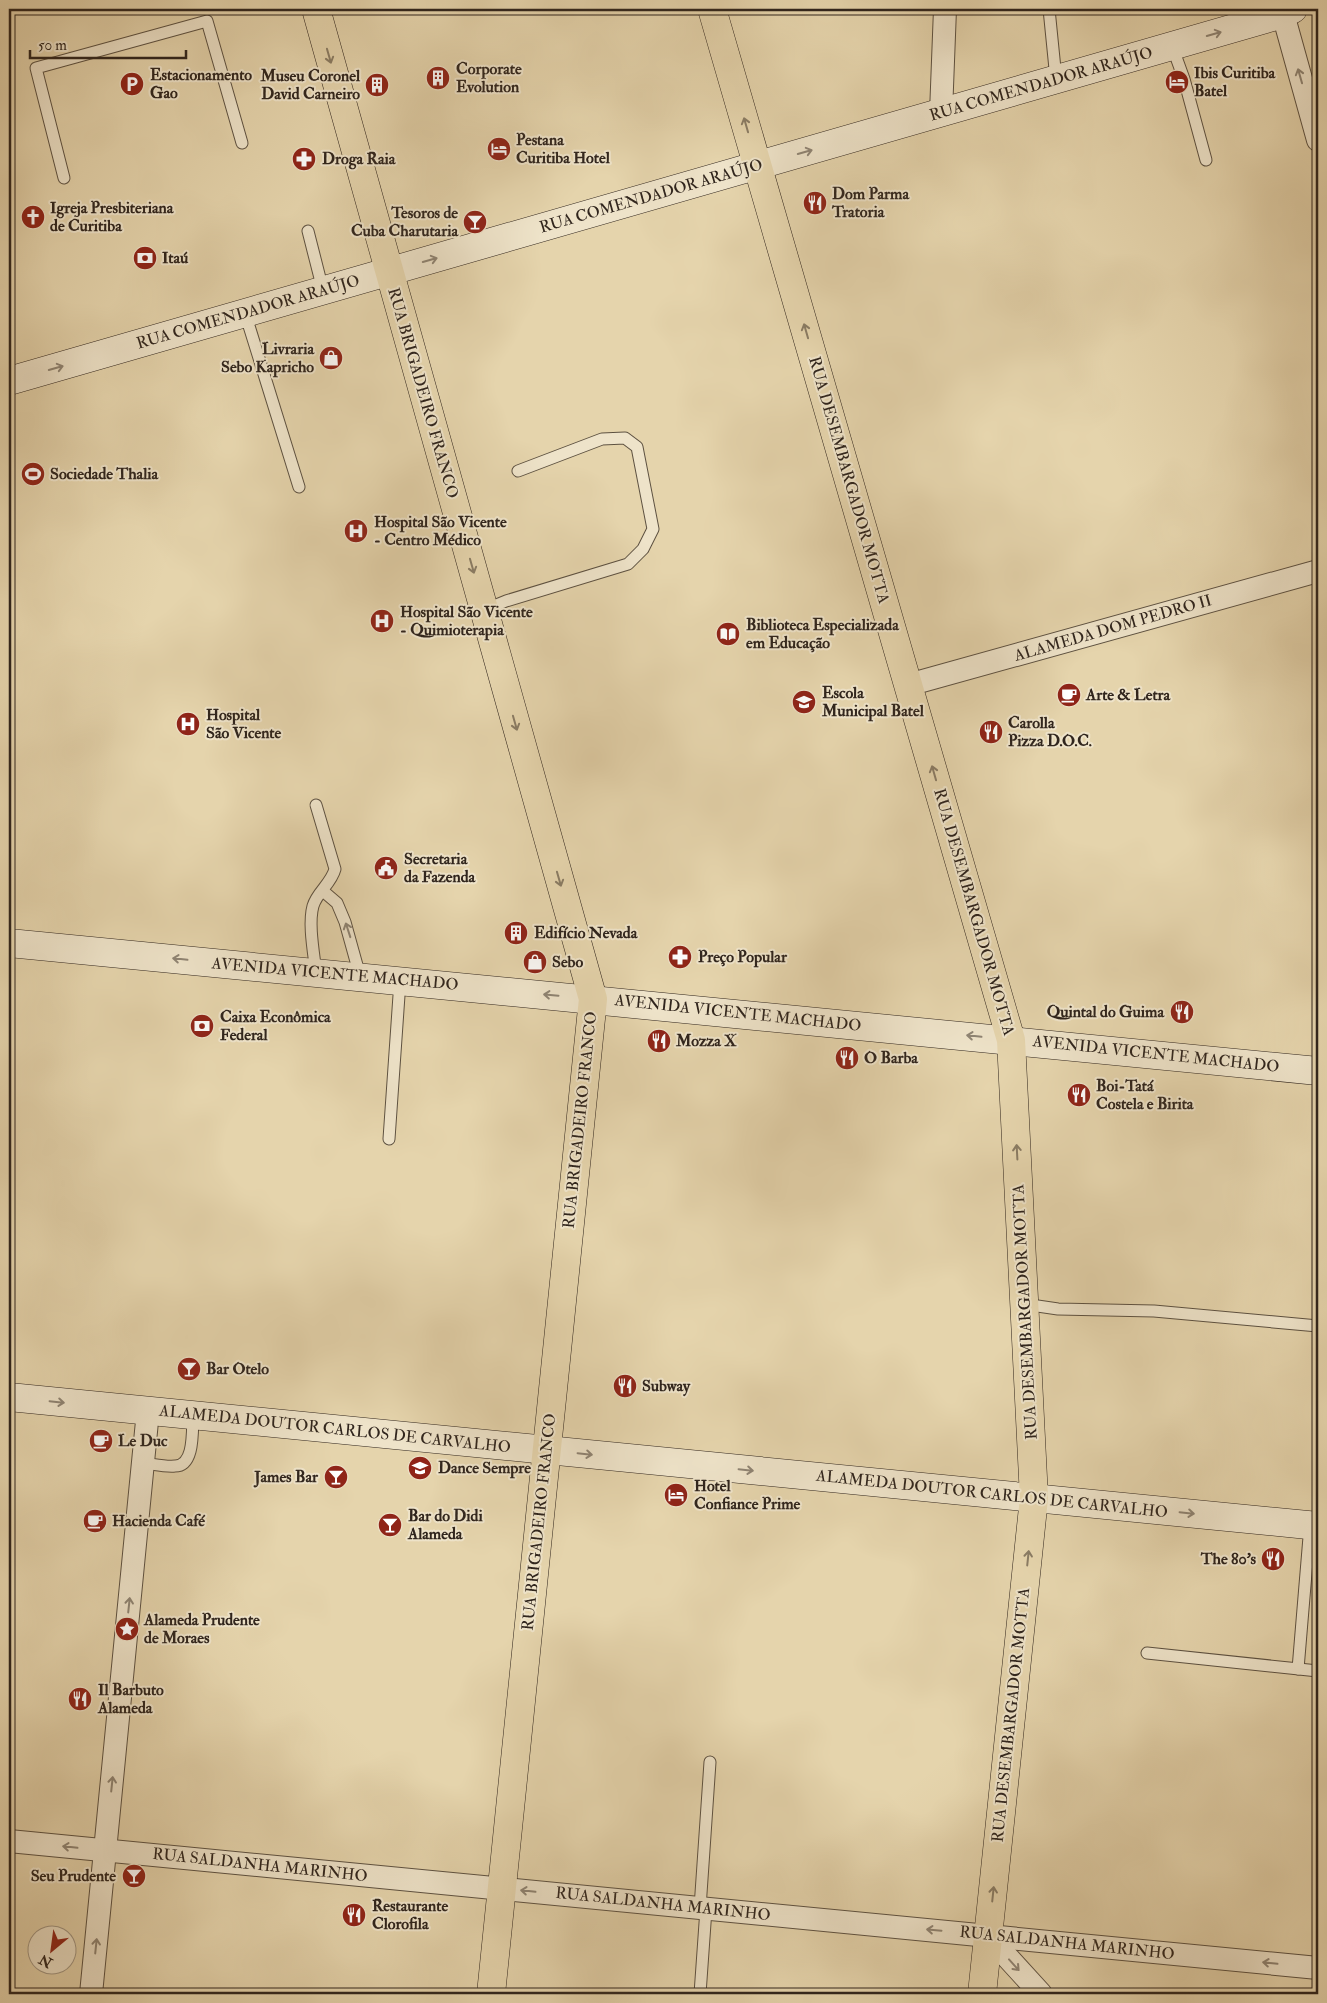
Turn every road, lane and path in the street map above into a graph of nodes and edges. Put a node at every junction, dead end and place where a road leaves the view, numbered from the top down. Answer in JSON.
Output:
{"nodes":[{"id":1,"x":316,"y":9,"type":"edge"},
{"id":2,"x":712,"y":9,"type":"edge"},
{"id":3,"x":945,"y":9,"type":"edge"},
{"id":4,"x":1049,"y":9,"type":"edge"},
{"id":5,"x":1288,"y":12,"type":"edge"},
{"id":6,"x":1172,"y":46,"type":"junction"},
{"id":7,"x":1056,"y":80,"type":"junction"},
{"id":8,"x":941,"y":113,"type":"junction"},
{"id":9,"x":1318,"y":140,"type":"edge"},
{"id":10,"x":242,"y":143,"type":"dead end"},
{"id":11,"x":1206,"y":160,"type":"dead end"},
{"id":12,"x":758,"y":165,"type":"junction"},
{"id":13,"x":64,"y":178,"type":"dead end"},
{"id":14,"x":308,"y":231,"type":"dead end"},
{"id":15,"x":389,"y":272,"type":"junction"},
{"id":16,"x":323,"y":290,"type":"junction"},
{"id":17,"x":245,"y":313,"type":"junction"},
{"id":18,"x":9,"y":381,"type":"edge"},
{"id":19,"x":518,"y":471,"type":"dead end"},
{"id":20,"x":299,"y":487,"type":"dead end"},
{"id":21,"x":1318,"y":571,"type":"edge"},
{"id":22,"x":484,"y":610,"type":"junction"},
{"id":23,"x":908,"y":685,"type":"junction"},
{"id":24,"x":316,"y":805,"type":"dead end"},
{"id":25,"x":323,"y":890,"type":"junction"},
{"id":26,"x":9,"y":943,"type":"edge"},
{"id":27,"x":316,"y":973,"type":"junction"},
{"id":28,"x":360,"y":977,"type":"junction"},
{"id":29,"x":400,"y":981,"type":"junction"},
{"id":30,"x":592,"y":999,"type":"junction"},
{"id":31,"x":1011,"y":1040,"type":"junction"},
{"id":32,"x":1318,"y":1070,"type":"edge"},
{"id":33,"x":389,"y":1139,"type":"dead end"},
{"id":34,"x":1024,"y":1304,"type":"junction"},
{"id":35,"x":1318,"y":1326,"type":"edge"},
{"id":36,"x":9,"y":1397,"type":"edge"},
{"id":37,"x":148,"y":1411,"type":"junction"},
{"id":38,"x":193,"y":1416,"type":"junction"},
{"id":39,"x":546,"y":1450,"type":"junction"},
{"id":40,"x":143,"y":1462,"type":"junction"},
{"id":41,"x":1034,"y":1498,"type":"junction"},
{"id":42,"x":1314,"y":1525,"type":"edge"},
{"id":43,"x":1148,"y":1653,"type":"dead end"},
{"id":44,"x":1298,"y":1669,"type":"junction"},
{"id":45,"x":1318,"y":1671,"type":"edge"},
{"id":46,"x":710,"y":1762,"type":"dead end"},
{"id":47,"x":9,"y":1841,"type":"edge"},
{"id":48,"x":105,"y":1850,"type":"junction"},
{"id":49,"x":502,"y":1889,"type":"junction"},
{"id":50,"x":703,"y":1908,"type":"junction"},
{"id":51,"x":988,"y":1936,"type":"junction"},
{"id":52,"x":1318,"y":1968,"type":"edge"},
{"id":53,"x":91,"y":1994,"type":"edge"},
{"id":54,"x":491,"y":1994,"type":"edge"},
{"id":55,"x":700,"y":1994,"type":"edge"},
{"id":56,"x":982,"y":1994,"type":"edge"},
{"id":57,"x":1041,"y":1994,"type":"edge"}],
"edges":[{"from":1,"to":15,"type":"main road","name":"RUA BRIGADEIRO FRANCO","one_way":true},
{"from":12,"to":2,"type":"main road","name":"RUA DESEMBARGADOR MOTTA","one_way":true},
{"from":3,"to":8,"type":"street"},
{"from":4,"to":7,"type":"lane"},
{"from":6,"to":5,"type":"street","name":"RUA COMENDADOR ARAÚJO","one_way":true},
{"from":9,"to":5,"type":"street","one_way":true},
{"from":6,"to":7,"type":"street","name":"RUA COMENDADOR ARAÚJO"},
{"from":6,"to":11,"type":"lane"},
{"from":7,"to":8,"type":"street","name":"RUA COMENDADOR ARAÚJO"},
{"from":12,"to":8,"type":"street","name":"RUA COMENDADOR ARAÚJO","one_way":true},
{"from":10,"to":13,"type":"lane"},
{"from":15,"to":12,"type":"street","name":"RUA COMENDADOR ARAÚJO","one_way":true},
{"from":23,"to":12,"type":"main road","name":"RUA DESEMBARGADOR MOTTA","one_way":true},
{"from":14,"to":16,"type":"lane"},
{"from":15,"to":16,"type":"street","name":"RUA COMENDADOR ARAÚJO"},
{"from":15,"to":22,"type":"main road","name":"RUA BRIGADEIRO FRANCO","one_way":true},
{"from":16,"to":17,"type":"street","name":"RUA COMENDADOR ARAÚJO"},
{"from":18,"to":17,"type":"street","name":"RUA COMENDADOR ARAÚJO","one_way":true},
{"from":17,"to":20,"type":"lane"},
{"from":19,"to":22,"type":"lane"},
{"from":21,"to":23,"type":"street","name":"ALAMEDA DOM PEDRO II"},
{"from":22,"to":30,"type":"main road","name":"RUA BRIGADEIRO FRANCO","one_way":true},
{"from":31,"to":23,"type":"main road","name":"RUA DESEMBARGADOR MOTTA","one_way":true},
{"from":24,"to":25,"type":"lane"},
{"from":25,"to":27,"type":"lane"},
{"from":28,"to":25,"type":"lane","one_way":true},
{"from":27,"to":26,"type":"street","name":"AVENIDA VICENTE MACHADO","one_way":true},
{"from":27,"to":28,"type":"street","name":"AVENIDA VICENTE MACHADO"},
{"from":28,"to":29,"type":"street","name":"AVENIDA VICENTE MACHADO"},
{"from":30,"to":29,"type":"street","name":"AVENIDA VICENTE MACHADO","one_way":true},
{"from":29,"to":33,"type":"lane"},
{"from":31,"to":30,"type":"street","name":"AVENIDA VICENTE MACHADO","one_way":true},
{"from":30,"to":39,"type":"main road","name":"RUA BRIGADEIRO FRANCO"},
{"from":31,"to":32,"type":"street","name":"AVENIDA VICENTE MACHADO"},
{"from":34,"to":31,"type":"main road","name":"RUA DESEMBARGADOR MOTTA","one_way":true},
{"from":34,"to":35,"type":"lane"},
{"from":34,"to":41,"type":"main road","name":"RUA DESEMBARGADOR MOTTA"},
{"from":36,"to":37,"type":"street","name":"ALAMEDA DOUTOR CARLOS DE CARVALHO","one_way":true},
{"from":37,"to":38,"type":"street","name":"ALAMEDA DOUTOR CARLOS DE CARVALHO"},
{"from":37,"to":40,"type":"street"},
{"from":38,"to":39,"type":"street","name":"ALAMEDA DOUTOR CARLOS DE CARVALHO"},
{"from":38,"to":40,"type":"lane"},
{"from":39,"to":41,"type":"street","name":"ALAMEDA DOUTOR CARLOS DE CARVALHO","one_way":true},
{"from":39,"to":49,"type":"main road","name":"RUA BRIGADEIRO FRANCO"},
{"from":48,"to":40,"type":"street","one_way":true},
{"from":41,"to":42,"type":"street","name":"ALAMEDA DOUTOR CARLOS DE CARVALHO","one_way":true},
{"from":51,"to":41,"type":"main road","name":"RUA DESEMBARGADOR MOTTA","one_way":true},
{"from":42,"to":44,"type":"lane"},
{"from":43,"to":44,"type":"lane"},
{"from":44,"to":45,"type":"lane"},
{"from":46,"to":50,"type":"lane"},
{"from":48,"to":47,"type":"street","name":"RUA SALDANHA MARINHO","one_way":true},
{"from":48,"to":49,"type":"street","name":"RUA SALDANHA MARINHO"},
{"from":53,"to":48,"type":"street","one_way":true},
{"from":50,"to":49,"type":"street","name":"RUA SALDANHA MARINHO","one_way":true},
{"from":49,"to":54,"type":"main road","name":"RUA BRIGADEIRO FRANCO"},
{"from":51,"to":50,"type":"street","name":"RUA SALDANHA MARINHO","one_way":true},
{"from":50,"to":55,"type":"lane"},
{"from":52,"to":51,"type":"street","name":"RUA SALDANHA MARINHO","one_way":true},
{"from":51,"to":56,"type":"main road","name":"RUA DESEMBARGADOR MOTTA"},
{"from":51,"to":57,"type":"street","one_way":true}]}
